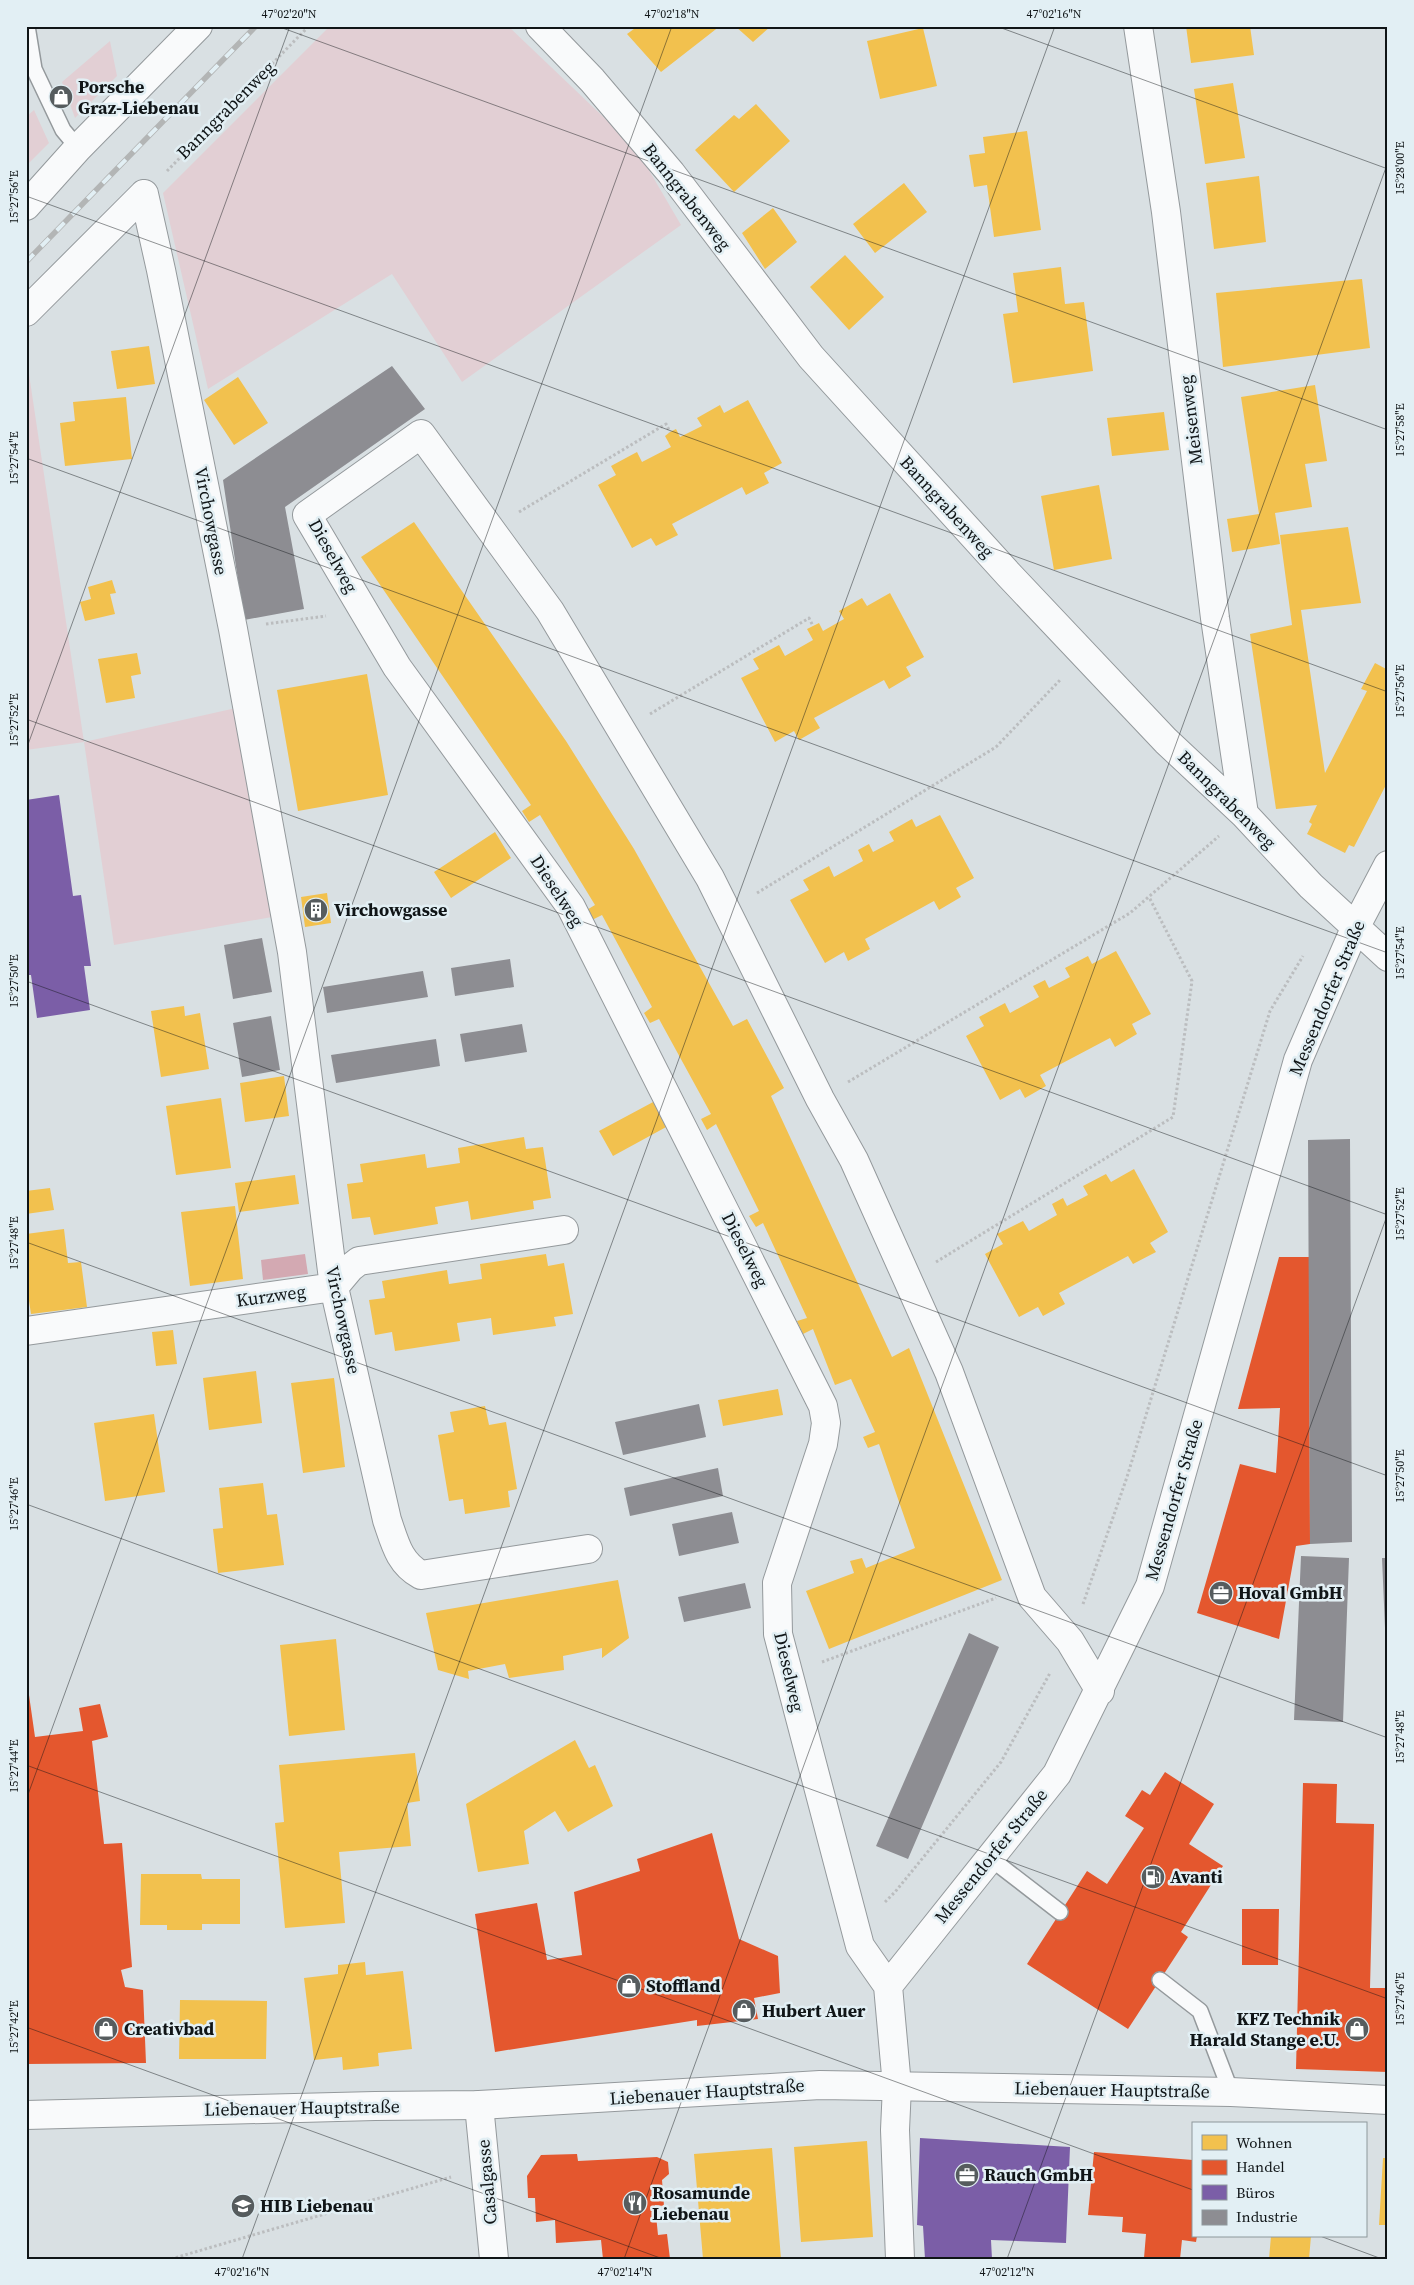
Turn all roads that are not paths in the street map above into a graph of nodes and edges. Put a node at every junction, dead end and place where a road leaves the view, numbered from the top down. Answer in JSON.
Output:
{"nodes":[{"id":1,"x":27,"y":26,"type":"edge"},
{"id":2,"x":198,"y":26,"type":"edge"},
{"id":3,"x":540,"y":26,"type":"edge"},
{"id":4,"x":1138,"y":26,"type":"edge"},
{"id":5,"x":78,"y":148,"type":"junction"},
{"id":6,"x":26,"y":206,"type":"edge"},
{"id":7,"x":26,"y":312,"type":"edge"},
{"id":8,"x":1244,"y":814,"type":"junction"},
{"id":9,"x":1388,"y":866,"type":"edge"},
{"id":10,"x":1356,"y":926,"type":"junction"},
{"id":11,"x":1388,"y":957,"type":"edge"},
{"id":12,"x":564,"y":1230,"type":"dead end"},
{"id":13,"x":334,"y":1287,"type":"junction"},
{"id":14,"x":26,"y":1331,"type":"edge"},
{"id":15,"x":588,"y":1549,"type":"dead end"},
{"id":16,"x":1100,"y":1691,"type":"junction"},
{"id":17,"x":990,"y":1858,"type":"junction"},
{"id":18,"x":1060,"y":1912,"type":"dead end"},
{"id":19,"x":1160,"y":1980,"type":"dead end"},
{"id":20,"x":888,"y":1986,"type":"junction"},
{"id":21,"x":897,"y":2086,"type":"junction"},
{"id":22,"x":1231,"y":2092,"type":"junction"},
{"id":23,"x":1388,"y":2100,"type":"edge"},
{"id":24,"x":479,"y":2106,"type":"junction"},
{"id":25,"x":26,"y":2115,"type":"edge"},
{"id":26,"x":494,"y":2259,"type":"edge"},
{"id":27,"x":900,"y":2259,"type":"edge"}],
"edges":[{"from":1,"to":5,"type":"lane"},
{"from":2,"to":5,"type":"street"},
{"from":3,"to":8,"type":"street","name":"Banngrabenweg"},
{"from":4,"to":8,"type":"street","name":"Meisenweg"},
{"from":5,"to":6,"type":"street"},
{"from":7,"to":13,"type":"street","name":"Virchowgasse"},
{"from":8,"to":10,"type":"street","name":"Banngrabenweg"},
{"from":9,"to":10,"type":"street","name":"Messendorfer Straße"},
{"from":10,"to":11,"type":"street","name":"Banngrabenweg"},
{"from":10,"to":16,"type":"street","name":"Messendorfer Straße"},
{"from":12,"to":13,"type":"street"},
{"from":13,"to":14,"type":"street","name":"Kurzweg"},
{"from":13,"to":15,"type":"street","name":"Virchowgasse"},
{"from":16,"to":17,"type":"street","name":"Messendorfer Straße"},
{"from":16,"to":20,"type":"street","name":"Dieselweg"},
{"from":17,"to":18,"type":"lane"},
{"from":17,"to":20,"type":"street","name":"Messendorfer Straße"},
{"from":19,"to":22,"type":"lane"},
{"from":20,"to":21,"type":"street"},
{"from":21,"to":22,"type":"street","name":"Liebenauer Hauptstraße"},
{"from":21,"to":24,"type":"street","name":"Liebenauer Hauptstraße"},
{"from":21,"to":27,"type":"street"},
{"from":22,"to":23,"type":"street","name":"Liebenauer Hauptstraße"},
{"from":24,"to":25,"type":"street","name":"Liebenauer Hauptstraße"},
{"from":24,"to":26,"type":"street","name":"Casalgasse"}]}
